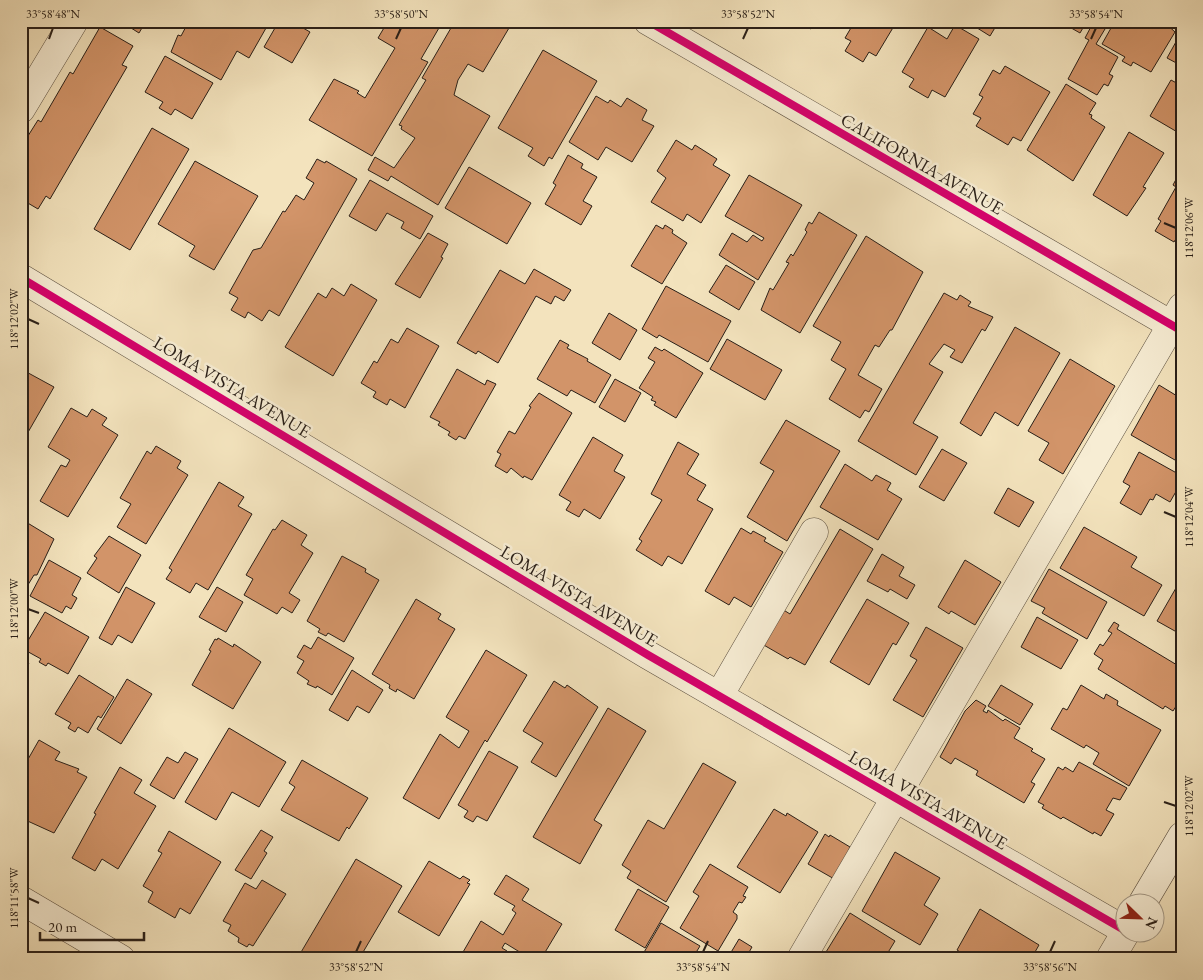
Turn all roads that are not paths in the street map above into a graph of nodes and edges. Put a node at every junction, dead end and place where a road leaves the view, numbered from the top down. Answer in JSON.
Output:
{"nodes":[{"id":1,"x":74,"y":21,"type":"edge"},
{"id":2,"x":648,"y":21,"type":"edge"},
{"id":3,"x":21,"y":109,"type":"edge"},
{"id":4,"x":21,"y":278,"type":"edge"},
{"id":5,"x":1178,"y":321,"type":"edge"},
{"id":6,"x":814,"y":532,"type":"dead end"},
{"id":7,"x":719,"y":696,"type":"junction"},
{"id":8,"x":894,"y":798,"type":"junction"},
{"id":9,"x":1182,"y":836,"type":"edge"},
{"id":10,"x":1149,"y":892,"type":"edge"},
{"id":11,"x":21,"y":900,"type":"edge"},
{"id":12,"x":1116,"y":926,"type":"edge"},
{"id":13,"x":1120,"y":942,"type":"edge"},
{"id":14,"x":121,"y":959,"type":"edge"},
{"id":15,"x":801,"y":959,"type":"edge"},
{"id":16,"x":1110,"y":959,"type":"edge"}],
"edges":[{"from":1,"to":3,"type":"street"},
{"from":2,"to":5,"type":"street","name":"CALIFORNIA AVENUE"},
{"from":4,"to":7,"type":"street","name":"LOMA VISTA AVENUE"},
{"from":5,"to":8,"type":"street"},
{"from":6,"to":7,"type":"street"},
{"from":7,"to":8,"type":"street","name":"LOMA VISTA AVENUE"},
{"from":8,"to":12,"type":"street","name":"LOMA VISTA AVENUE"},
{"from":8,"to":15,"type":"street"},
{"from":9,"to":10,"type":"street"},
{"from":11,"to":14,"type":"street"},
{"from":13,"to":16,"type":"street"}]}
